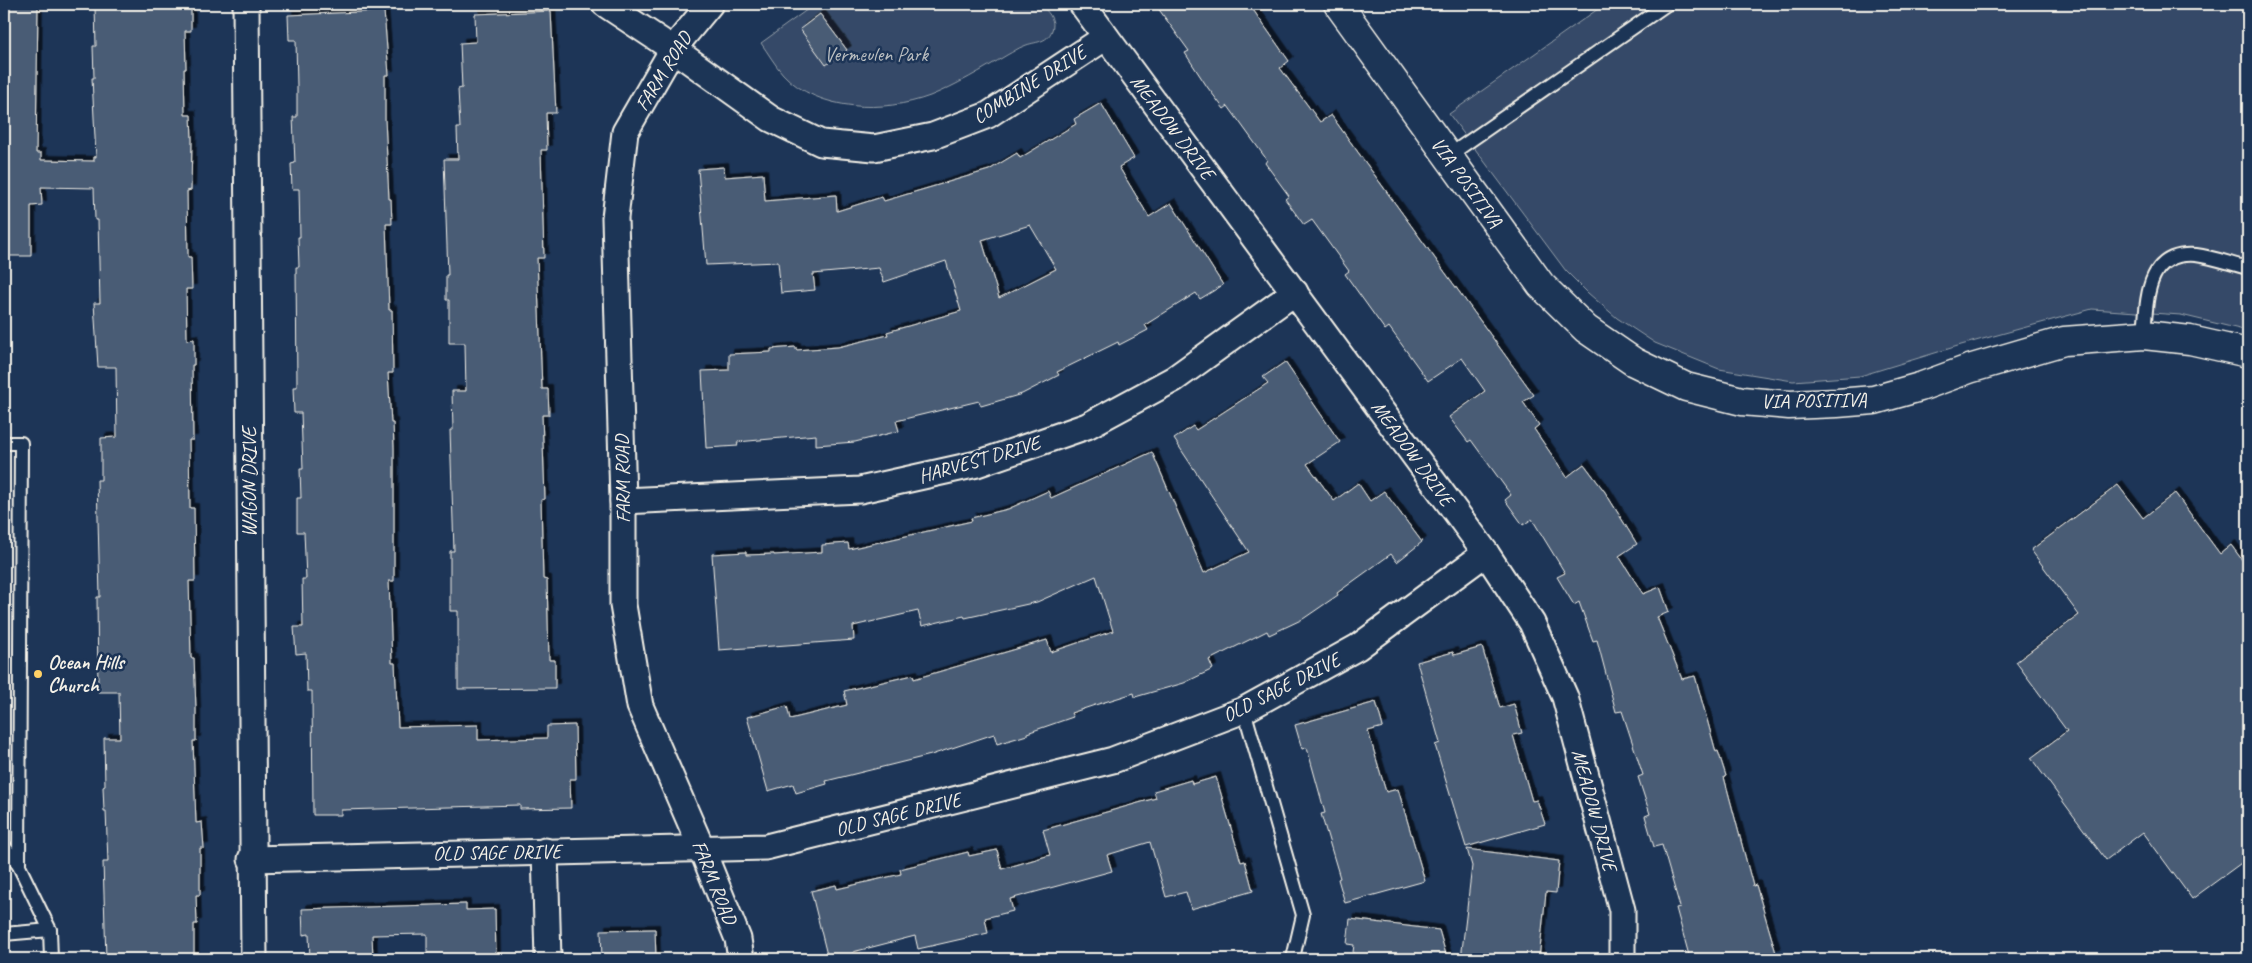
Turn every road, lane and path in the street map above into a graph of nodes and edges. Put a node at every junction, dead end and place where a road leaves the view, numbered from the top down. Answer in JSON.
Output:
{"nodes":[{"id":1,"x":246,"y":4,"type":"edge"},
{"id":2,"x":605,"y":4,"type":"edge"},
{"id":3,"x":710,"y":4,"type":"edge"},
{"id":4,"x":1082,"y":4,"type":"edge"},
{"id":5,"x":1338,"y":4,"type":"edge"},
{"id":6,"x":1667,"y":4,"type":"edge"},
{"id":7,"x":1106,"y":36,"type":"junction"},
{"id":8,"x":673,"y":49,"type":"junction"},
{"id":9,"x":1448,"y":156,"type":"junction"},
{"id":10,"x":2248,"y":268,"type":"edge"},
{"id":11,"x":1295,"y":292,"type":"junction"},
{"id":12,"x":2144,"y":335,"type":"junction"},
{"id":13,"x":2248,"y":353,"type":"edge"},
{"id":14,"x":4,"y":443,"type":"edge"},
{"id":15,"x":623,"y":501,"type":"junction"},
{"id":16,"x":1486,"y":553,"type":"junction"},
{"id":17,"x":1244,"y":710,"type":"junction"},
{"id":18,"x":4,"y":846,"type":"edge"},
{"id":19,"x":701,"y":847,"type":"junction"},
{"id":20,"x":545,"y":851,"type":"junction"},
{"id":21,"x":251,"y":859,"type":"junction"},
{"id":22,"x":19,"y":866,"type":"junction"},
{"id":23,"x":50,"y":930,"type":"junction"},
{"id":24,"x":4,"y":934,"type":"edge"},
{"id":25,"x":1293,"y":958,"type":"edge"},
{"id":26,"x":51,"y":959,"type":"edge"},
{"id":27,"x":254,"y":959,"type":"edge"},
{"id":28,"x":548,"y":959,"type":"edge"},
{"id":29,"x":741,"y":959,"type":"edge"},
{"id":30,"x":1622,"y":959,"type":"edge"}],
"edges":[{"from":1,"to":21,"type":"street","name":"WAGON DRIVE"},
{"from":2,"to":8,"type":"street","name":"COMBINE DRIVE"},
{"from":3,"to":8,"type":"street","name":"FARM ROAD"},
{"from":4,"to":7,"type":"street","name":"MEADOW DRIVE"},
{"from":5,"to":9,"type":"street","name":"VIA POSITIVA"},
{"from":6,"to":9,"type":"lane"},
{"from":7,"to":8,"type":"street","name":"COMBINE DRIVE"},
{"from":7,"to":11,"type":"street","name":"MEADOW DRIVE"},
{"from":8,"to":15,"type":"street","name":"FARM ROAD"},
{"from":9,"to":12,"type":"street","name":"VIA POSITIVA"},
{"from":10,"to":12,"type":"lane"},
{"from":11,"to":15,"type":"street","name":"HARVEST DRIVE"},
{"from":11,"to":16,"type":"street","name":"MEADOW DRIVE"},
{"from":12,"to":13,"type":"street","name":"VIA POSITIVA"},
{"from":14,"to":22,"type":"lane"},
{"from":15,"to":19,"type":"street","name":"FARM ROAD"},
{"from":16,"to":17,"type":"street","name":"OLD SAGE DRIVE"},
{"from":16,"to":30,"type":"street","name":"MEADOW DRIVE"},
{"from":17,"to":19,"type":"street","name":"OLD SAGE DRIVE"},
{"from":17,"to":25,"type":"lane"},
{"from":18,"to":22,"type":"lane"},
{"from":19,"to":20,"type":"street","name":"OLD SAGE DRIVE"},
{"from":19,"to":29,"type":"street","name":"FARM ROAD"},
{"from":20,"to":21,"type":"street","name":"OLD SAGE DRIVE"},
{"from":20,"to":28,"type":"street"},
{"from":21,"to":27,"type":"street","name":"WAGON DRIVE"},
{"from":22,"to":23,"type":"lane"},
{"from":23,"to":24,"type":"lane"},
{"from":23,"to":26,"type":"lane"}]}
